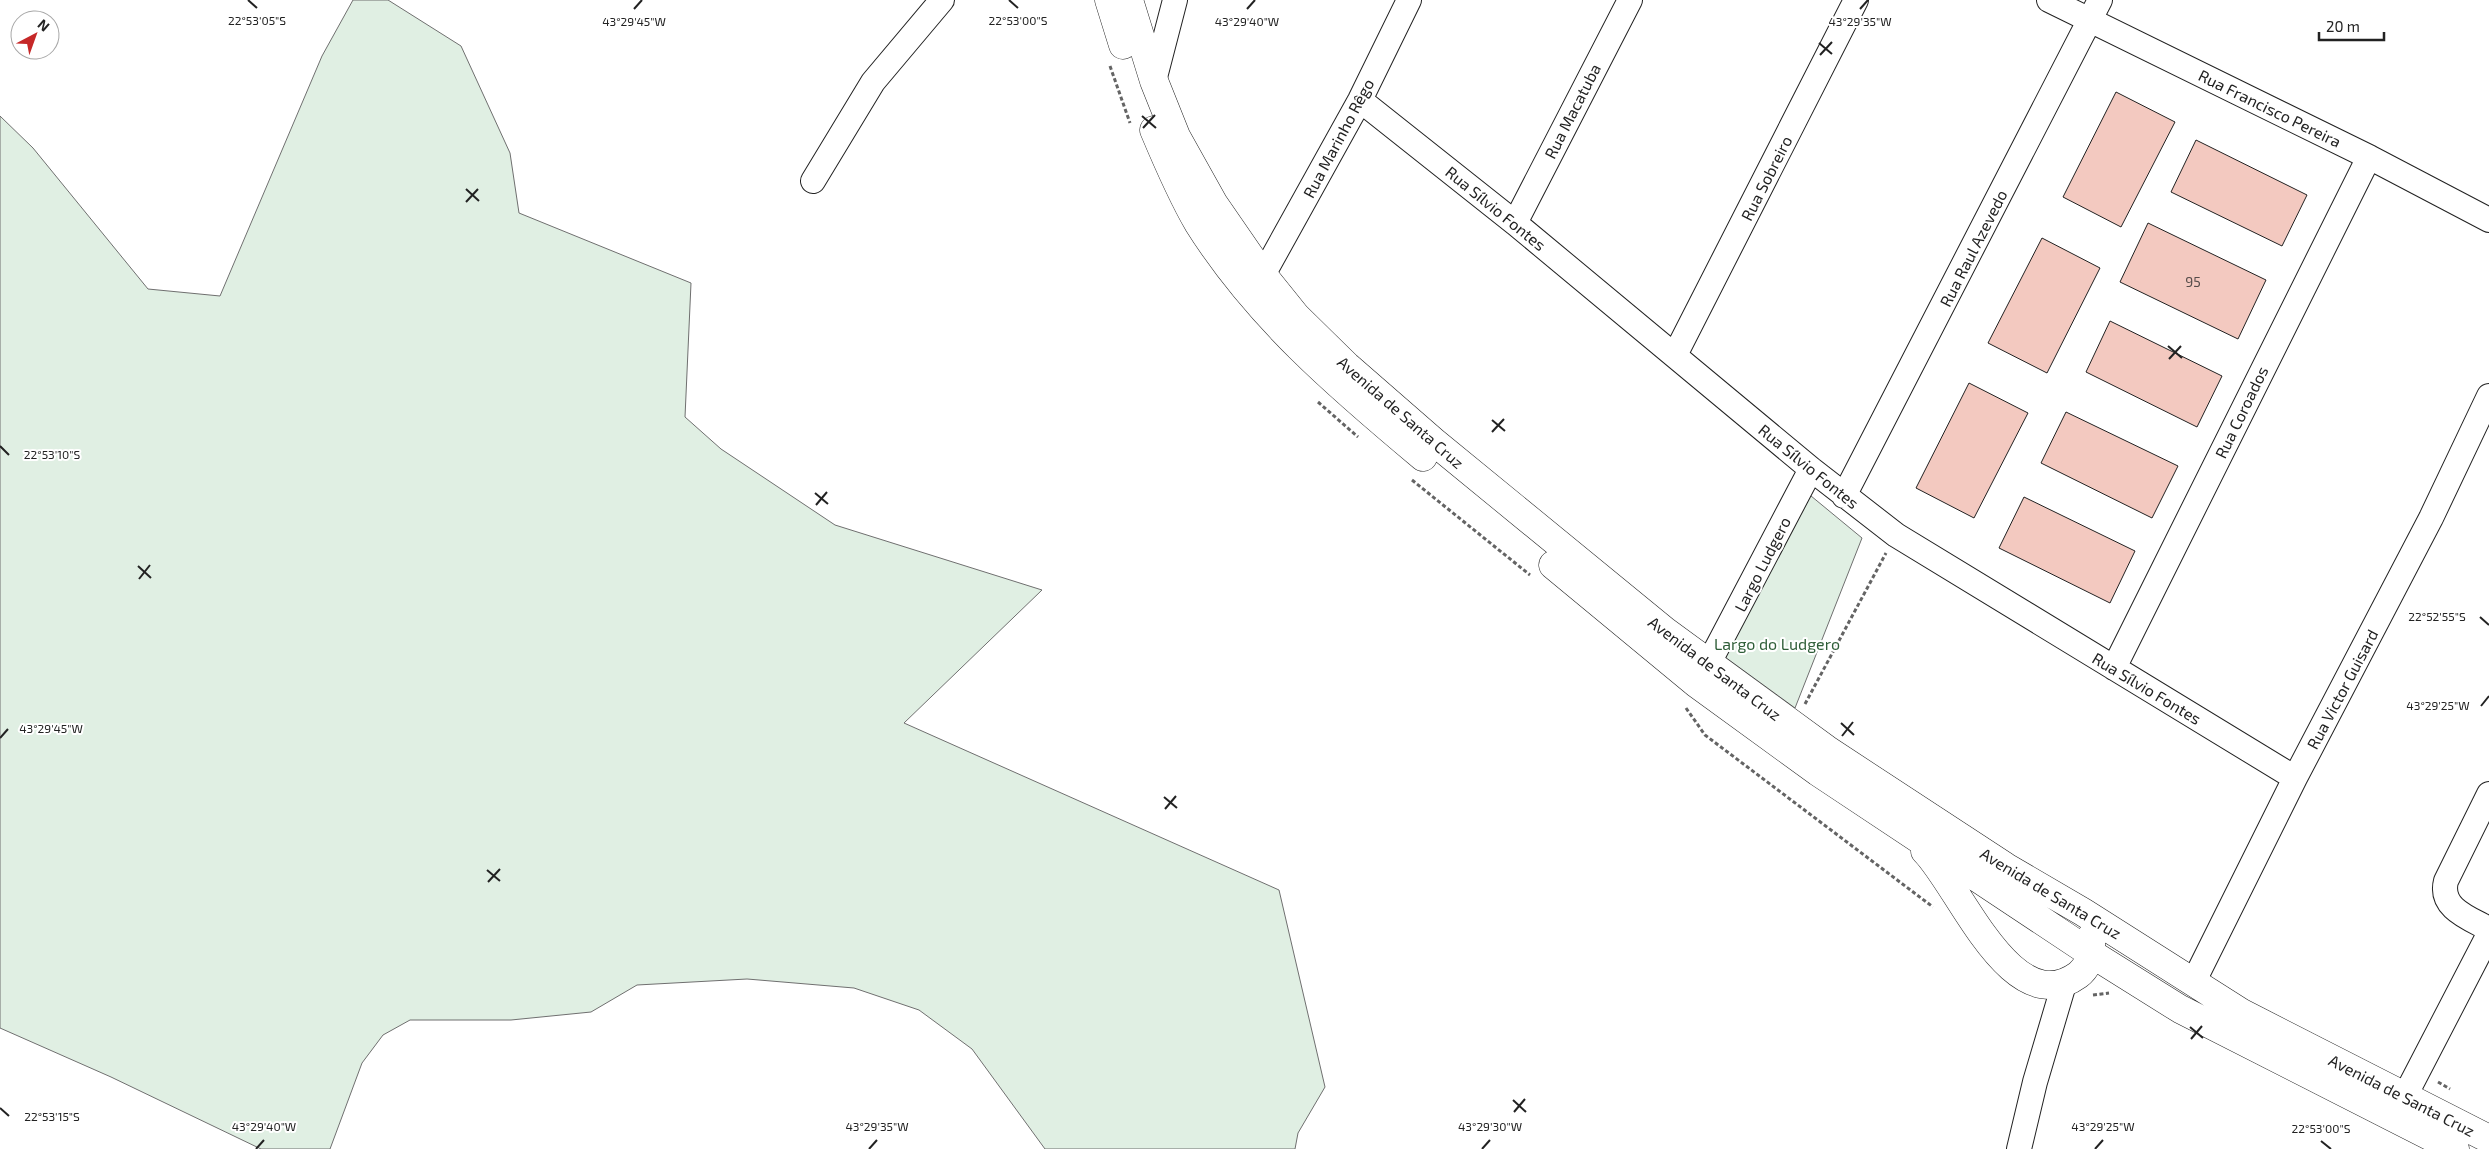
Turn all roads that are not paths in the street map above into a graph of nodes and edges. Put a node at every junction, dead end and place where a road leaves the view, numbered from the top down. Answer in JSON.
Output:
{"nodes":[{"id":1,"x":942,"y":0,"type":"edge"},
{"id":2,"x":1109,"y":0,"type":"edge"},
{"id":3,"x":1129,"y":0,"type":"edge"},
{"id":4,"x":1175,"y":0,"type":"edge"},
{"id":5,"x":1409,"y":0,"type":"edge"},
{"id":6,"x":1630,"y":0,"type":"edge"},
{"id":7,"x":1856,"y":0,"type":"edge"},
{"id":8,"x":2049,"y":0,"type":"edge"},
{"id":9,"x":2095,"y":10,"type":"edge"},
{"id":10,"x":1154,"y":81,"type":"junction"},
{"id":11,"x":1360,"y":100,"type":"junction"},
{"id":12,"x":2368,"y":157,"type":"junction"},
{"id":13,"x":813,"y":182,"type":"dead end"},
{"id":14,"x":2489,"y":220,"type":"edge"},
{"id":15,"x":1515,"y":223,"type":"junction"},
{"id":16,"x":1263,"y":275,"type":"junction"},
{"id":17,"x":1675,"y":355,"type":"junction"},
{"id":18,"x":2489,"y":396,"type":"edge"},
{"id":19,"x":1811,"y":469,"type":"junction"},
{"id":20,"x":1844,"y":496,"type":"junction"},
{"id":21,"x":2114,"y":668,"type":"junction"},
{"id":22,"x":1703,"y":675,"type":"junction"},
{"id":23,"x":2295,"y":778,"type":"junction"},
{"id":24,"x":2489,"y":794,"type":"edge"},
{"id":25,"x":1901,"y":826,"type":"junction"},
{"id":26,"x":2083,"y":912,"type":"junction"},
{"id":27,"x":2489,"y":929,"type":"edge"},
{"id":28,"x":2489,"y":934,"type":"edge"},
{"id":29,"x":2092,"y":954,"type":"junction"},
{"id":30,"x":2194,"y":980,"type":"junction"},
{"id":31,"x":2064,"y":984,"type":"junction"},
{"id":32,"x":2405,"y":1096,"type":"junction"},
{"id":33,"x":2489,"y":1139,"type":"edge"},
{"id":34,"x":2019,"y":1149,"type":"edge"},
{"id":35,"x":2455,"y":1149,"type":"edge"}],
"edges":[{"from":1,"to":13,"type":"street"},
{"from":2,"to":22,"type":"main road","name":"Avenida de Santa Cruz"},
{"from":3,"to":10,"type":"main road","name":"Avenida de Santa Cruz"},
{"from":4,"to":10,"type":"street"},
{"from":5,"to":11,"type":"street","name":"Rua Marinho Rêgo"},
{"from":6,"to":15,"type":"street","name":"Rua Macatuba"},
{"from":7,"to":17,"type":"street","name":"Rua Sobreiro"},
{"from":8,"to":9,"type":"street","name":"Rua Francisco Pereira"},
{"from":9,"to":12,"type":"street","name":"Rua Francisco Pereira"},
{"from":9,"to":20,"type":"street","name":"Rua Raul Azevedo"},
{"from":10,"to":16,"type":"main road","name":"Avenida de Santa Cruz"},
{"from":11,"to":15,"type":"street","name":"Rua Sílvio Fontes"},
{"from":11,"to":16,"type":"street","name":"Rua Marinho Rêgo"},
{"from":12,"to":14,"type":"street","name":"Rua Francisco Pereira"},
{"from":12,"to":21,"type":"street","name":"Rua Coroados"},
{"from":15,"to":17,"type":"street","name":"Rua Sílvio Fontes"},
{"from":16,"to":22,"type":"main road","name":"Avenida de Santa Cruz"},
{"from":17,"to":19,"type":"street","name":"Rua Sílvio Fontes"},
{"from":18,"to":23,"type":"street","name":"Rua Victor Guisard"},
{"from":19,"to":20,"type":"street","name":"Rua Sílvio Fontes"},
{"from":19,"to":22,"type":"street","name":"Largo Ludgero"},
{"from":20,"to":21,"type":"street","name":"Rua Sílvio Fontes"},
{"from":21,"to":23,"type":"street","name":"Rua Sílvio Fontes"},
{"from":22,"to":25,"type":"main road","name":"Avenida de Santa Cruz"},
{"from":22,"to":26,"type":"main road","name":"Avenida de Santa Cruz"},
{"from":23,"to":30,"type":"street","name":"Rua Victor Guisard"},
{"from":24,"to":27,"type":"street"},
{"from":25,"to":29,"type":"main road","name":"Avenida de Santa Cruz"},
{"from":25,"to":31,"type":"main road"},
{"from":26,"to":29,"type":"main road"},
{"from":26,"to":30,"type":"main road","name":"Avenida de Santa Cruz"},
{"from":28,"to":32,"type":"street"},
{"from":29,"to":31,"type":"main road"},
{"from":29,"to":35,"type":"main road","name":"Avenida de Santa Cruz"},
{"from":30,"to":32,"type":"main road","name":"Avenida de Santa Cruz"},
{"from":31,"to":34,"type":"street"},
{"from":32,"to":33,"type":"main road","name":"Avenida de Santa Cruz"}]}
